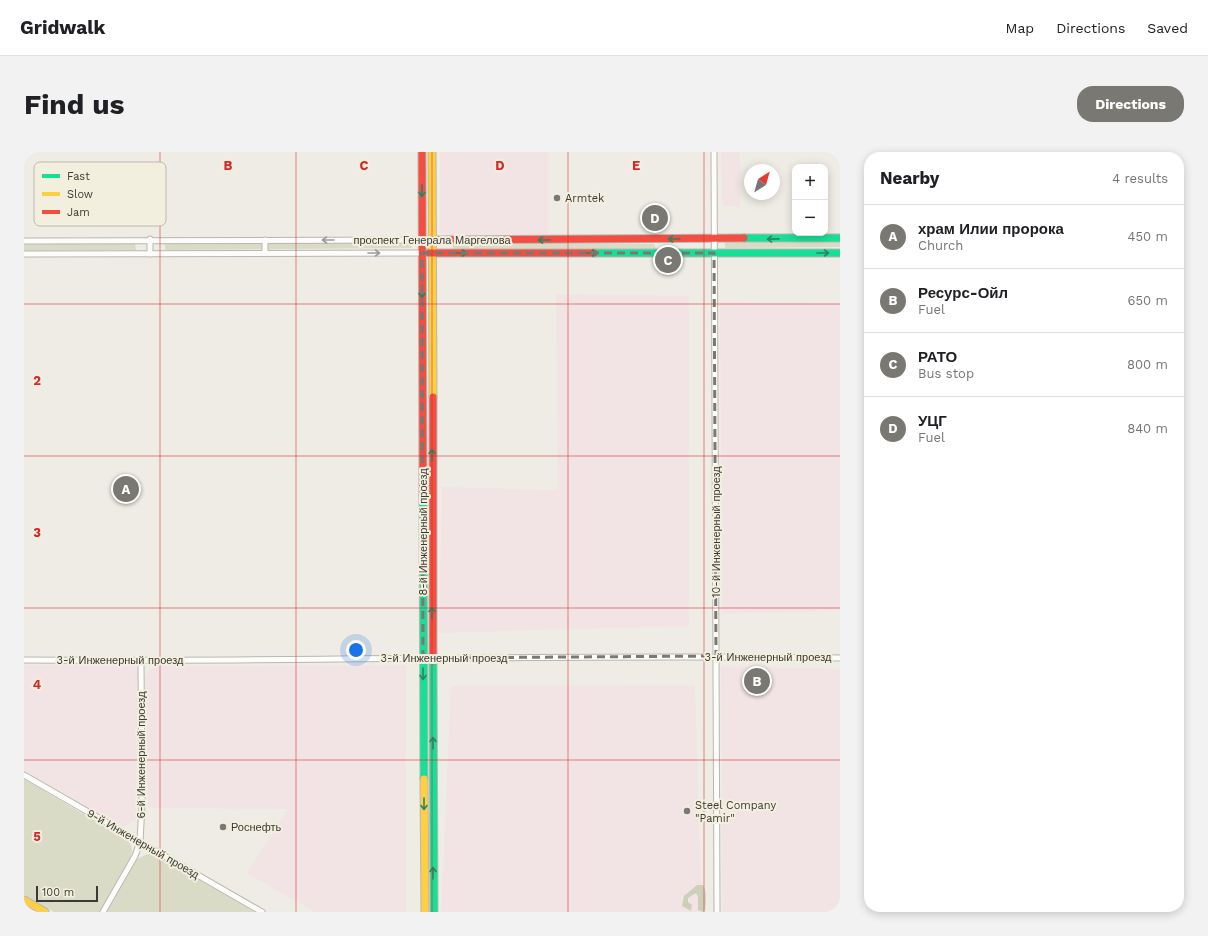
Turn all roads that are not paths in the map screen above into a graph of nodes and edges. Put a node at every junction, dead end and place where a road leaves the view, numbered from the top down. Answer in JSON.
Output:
{"nodes":[{"id":1,"x":422,"y":152,"type":"edge"},
{"id":2,"x":432,"y":152,"type":"edge"},
{"id":3,"x":714,"y":152,"type":"edge"},
{"id":4,"x":422,"y":207,"type":"junction"},
{"id":5,"x":432,"y":207,"type":"junction"},
{"id":6,"x":840,"y":238,"type":"edge"},
{"id":7,"x":150,"y":239,"type":"junction"},
{"id":8,"x":714,"y":239,"type":"junction"},
{"id":9,"x":264,"y":240,"type":"junction"},
{"id":10,"x":422,"y":240,"type":"junction"},
{"id":11,"x":432,"y":240,"type":"junction"},
{"id":12,"x":659,"y":240,"type":"junction"},
{"id":13,"x":24,"y":241,"type":"edge"},
{"id":14,"x":265,"y":253,"type":"junction"},
{"id":15,"x":422,"y":253,"type":"junction"},
{"id":16,"x":432,"y":253,"type":"junction"},
{"id":17,"x":659,"y":253,"type":"junction"},
{"id":18,"x":714,"y":253,"type":"junction"},
{"id":19,"x":840,"y":253,"type":"edge"},
{"id":20,"x":24,"y":254,"type":"edge"},
{"id":21,"x":150,"y":254,"type":"junction"},
{"id":22,"x":423,"y":585,"type":"junction"},
{"id":23,"x":432,"y":585,"type":"junction"},
{"id":24,"x":716,"y":656,"type":"junction"},
{"id":25,"x":423,"y":658,"type":"junction"},
{"id":26,"x":432,"y":658,"type":"junction"},
{"id":27,"x":840,"y":658,"type":"edge"},
{"id":28,"x":24,"y":660,"type":"edge"},
{"id":29,"x":141,"y":661,"type":"junction"},
{"id":30,"x":24,"y":775,"type":"edge"},
{"id":31,"x":140,"y":842,"type":"junction"},
{"id":32,"x":24,"y":900,"type":"edge"},
{"id":33,"x":45,"y":912,"type":"edge"},
{"id":34,"x":103,"y":912,"type":"edge"},
{"id":35,"x":262,"y":912,"type":"edge"},
{"id":36,"x":425,"y":912,"type":"edge"},
{"id":37,"x":434,"y":912,"type":"edge"},
{"id":38,"x":717,"y":912,"type":"edge"}],
"edges":[{"from":1,"to":4,"type":"street","name":"8-й Инженерный проезд","one_way":true},
{"from":2,"to":5,"type":"street","name":"8-й Инженерный проезд"},
{"from":3,"to":8,"type":"street","name":"10-й Инженерный проезд"},
{"from":4,"to":5,"type":"street"},
{"from":4,"to":10,"type":"street","name":"8-й Инженерный проезд"},
{"from":5,"to":11,"type":"street","name":"8-й Инженерный проезд"},
{"from":6,"to":8,"type":"street","name":"проспект Генерала Маргелова","one_way":true},
{"from":7,"to":9,"type":"street","name":"проспект Генерала Маргелова"},
{"from":7,"to":13,"type":"street","name":"проспект Генерала Маргелова"},
{"from":7,"to":21,"type":"street"},
{"from":8,"to":12,"type":"street","name":"проспект Генерала Маргелова","one_way":true},
{"from":8,"to":18,"type":"street","name":"10-й Инженерный проезд"},
{"from":10,"to":9,"type":"street","name":"проспект Генерала Маргелова","one_way":true},
{"from":9,"to":14,"type":"street"},
{"from":10,"to":11,"type":"street","name":"проспект Генерала Маргелова"},
{"from":10,"to":15,"type":"street","name":"8-й Инженерный проезд"},
{"from":12,"to":11,"type":"street","name":"проспект Генерала Маргелова","one_way":true},
{"from":11,"to":16,"type":"street","name":"8-й Инженерный проезд"},
{"from":12,"to":17,"type":"street"},
{"from":14,"to":15,"type":"street","name":"проспект Генерала Маргелова","one_way":true},
{"from":14,"to":21,"type":"street","name":"проспект Генерала Маргелова"},
{"from":15,"to":16,"type":"street","name":"проспект Генерала Маргелова"},
{"from":15,"to":22,"type":"street","name":"8-й Инженерный проезд","one_way":true},
{"from":16,"to":17,"type":"street","name":"проспект Генерала Маргелова","one_way":true},
{"from":23,"to":16,"type":"street","name":"8-й Инженерный проезд","one_way":true},
{"from":17,"to":18,"type":"street","name":"проспект Генерала Маргелова"},
{"from":18,"to":19,"type":"street","name":"проспект Генерала Маргелова","one_way":true},
{"from":18,"to":24,"type":"street","name":"10-й Инженерный проезд"},
{"from":20,"to":21,"type":"street","name":"проспект Генерала Маргелова"},
{"from":22,"to":23,"type":"street"},
{"from":22,"to":25,"type":"street","name":"8-й Инженерный проезд"},
{"from":26,"to":23,"type":"street","name":"8-й Инженерный проезд","one_way":true},
{"from":24,"to":26,"type":"street","name":"3-й Инженерный проезд"},
{"from":24,"to":27,"type":"street","name":"3-й Инженерный проезд"},
{"from":24,"to":38,"type":"street","name":"10-й Инженерный проезд"},
{"from":25,"to":26,"type":"street","name":"3-й Инженерный проезд"},
{"from":25,"to":29,"type":"street","name":"3-й Инженерный проезд"},
{"from":25,"to":36,"type":"street","name":"8-й Инженерный проезд","one_way":true},
{"from":37,"to":26,"type":"street","name":"8-й Инженерный проезд","one_way":true},
{"from":28,"to":29,"type":"street","name":"3-й Инженерный проезд"},
{"from":29,"to":31,"type":"street","name":"6-й Инженерный проезд"},
{"from":30,"to":31,"type":"street","name":"9-й Инженерный проезд"},
{"from":31,"to":34,"type":"street","name":"6-й Инженерный проезд"},
{"from":31,"to":35,"type":"street","name":"9-й Инженерный проезд"},
{"from":32,"to":33,"type":"street"}]}
